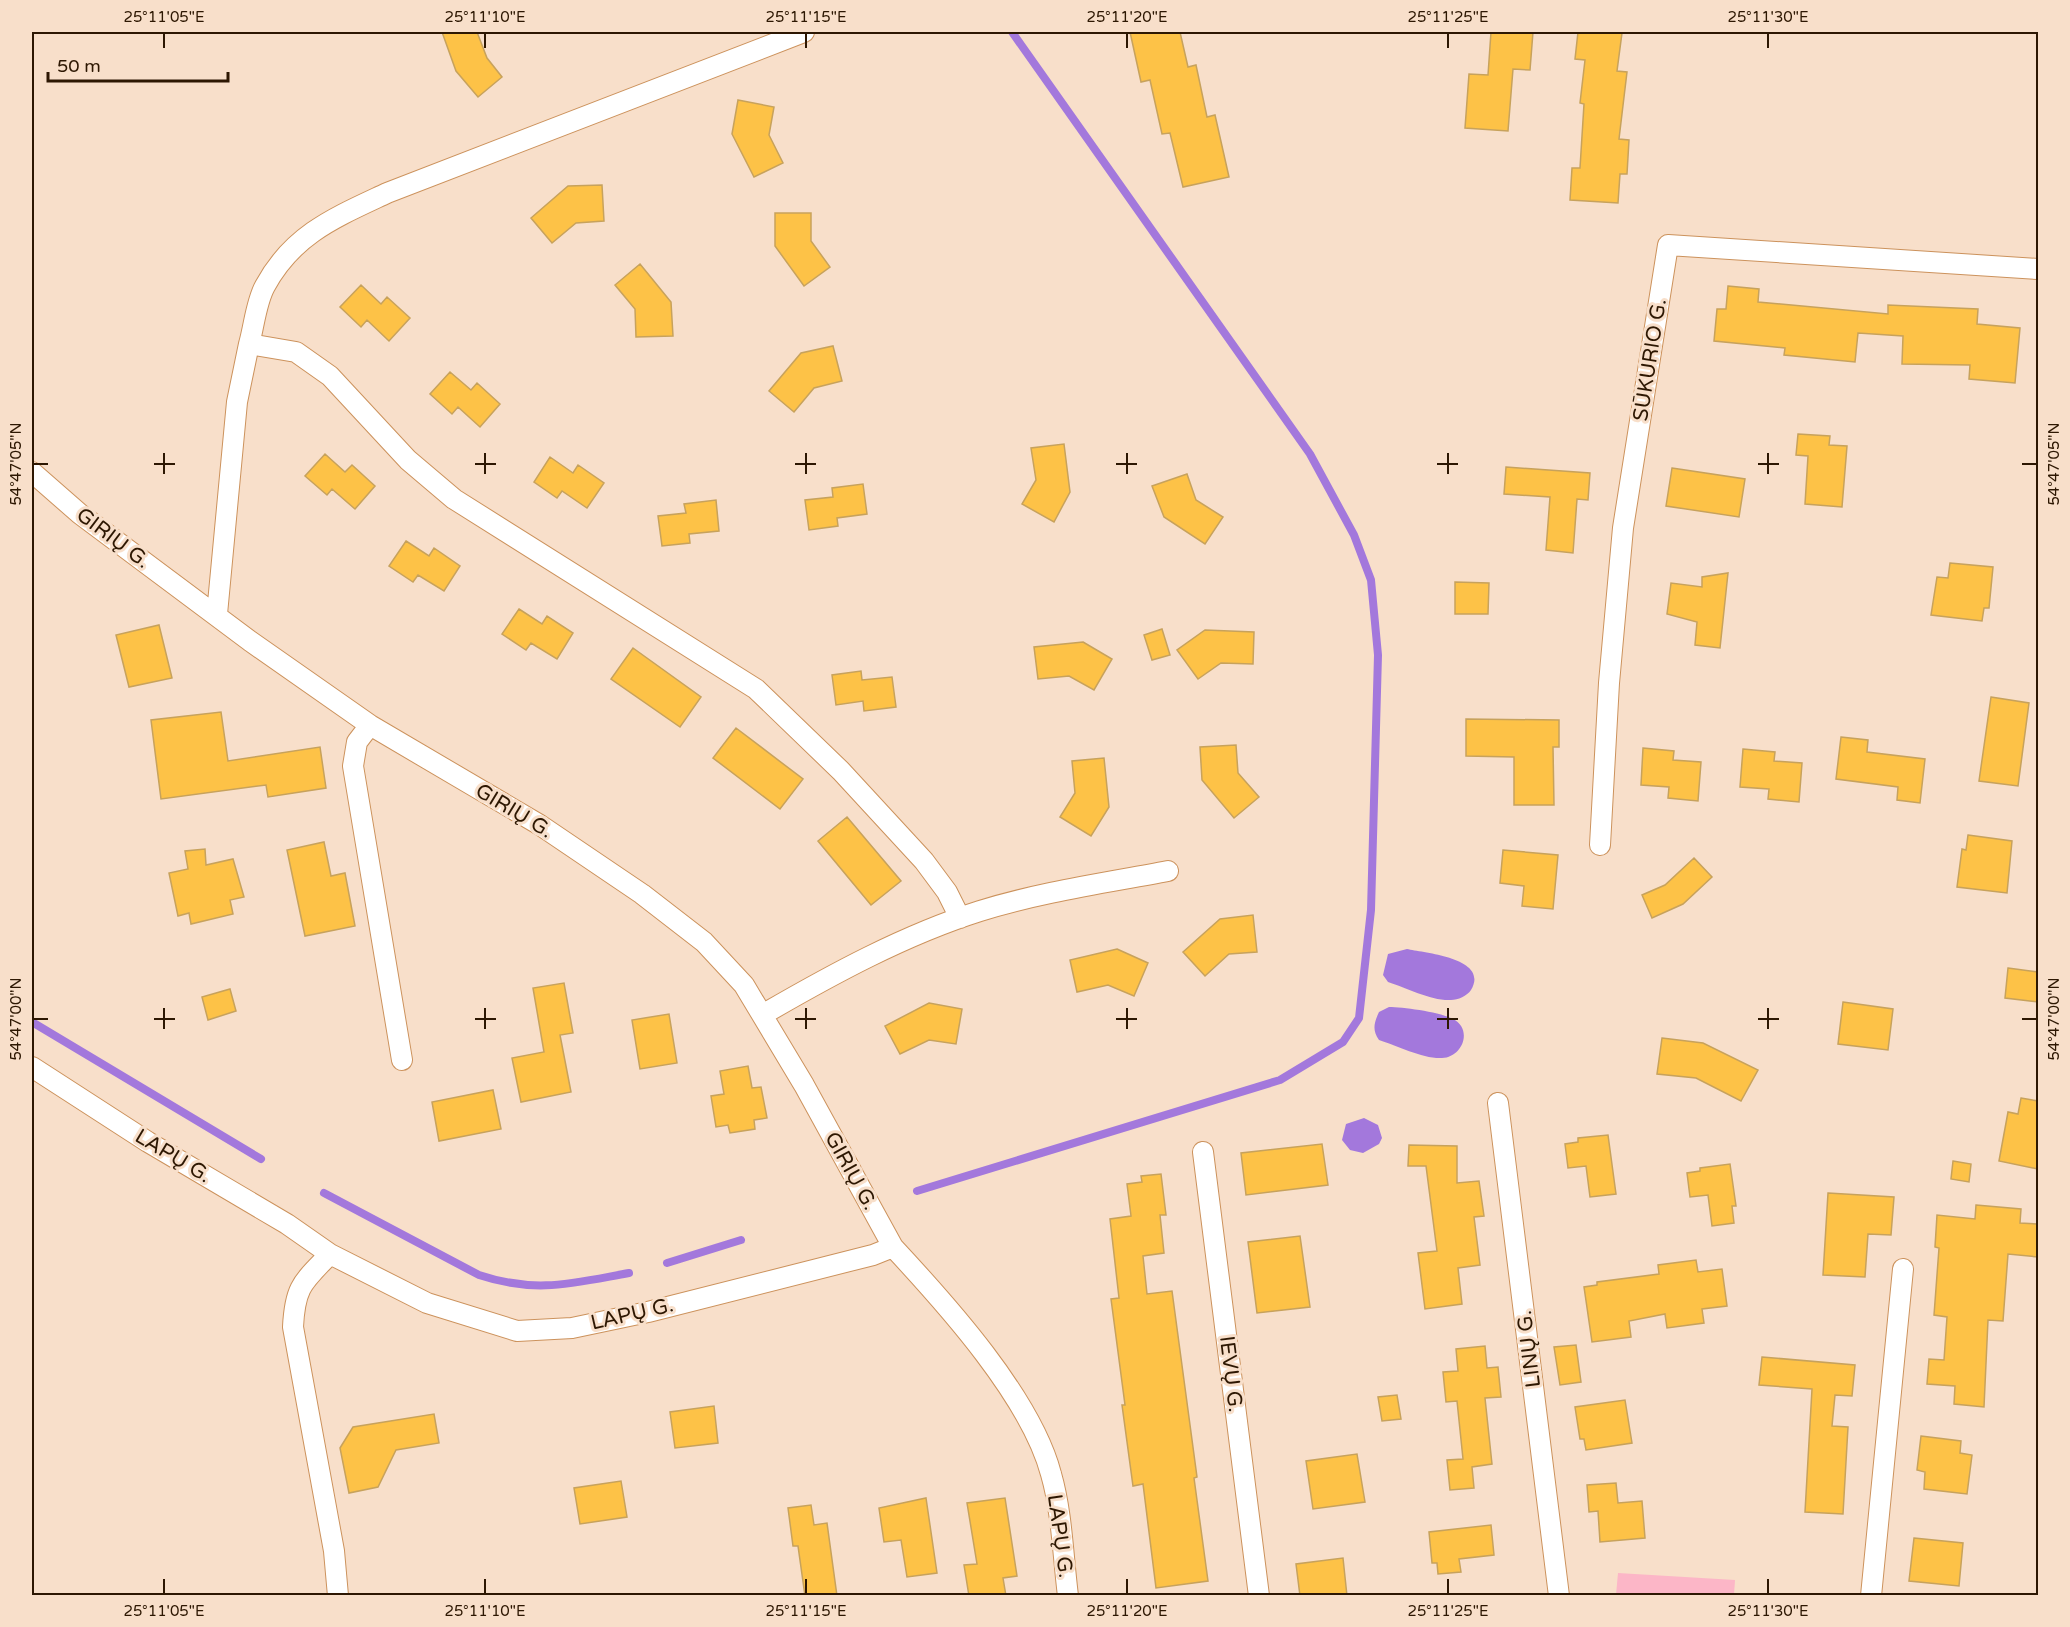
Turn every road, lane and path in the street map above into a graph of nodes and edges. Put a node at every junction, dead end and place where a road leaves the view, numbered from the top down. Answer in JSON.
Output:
{"nodes":[{"id":1,"x":804,"y":32,"type":"edge"},
{"id":2,"x":2038,"y":270,"type":"edge"},
{"id":3,"x":249,"y":345,"type":"junction"},
{"id":4,"x":32,"y":472,"type":"edge"},
{"id":5,"x":217,"y":614,"type":"junction"},
{"id":6,"x":370,"y":725,"type":"junction"},
{"id":7,"x":1600,"y":845,"type":"dead end"},
{"id":8,"x":1168,"y":871,"type":"dead end"},
{"id":9,"x":960,"y":918,"type":"junction"},
{"id":10,"x":762,"y":1015,"type":"junction"},
{"id":11,"x":402,"y":1060,"type":"dead end"},
{"id":12,"x":32,"y":1067,"type":"edge"},
{"id":13,"x":1498,"y":1103,"type":"dead end"},
{"id":14,"x":1203,"y":1152,"type":"dead end"},
{"id":15,"x":893,"y":1247,"type":"junction"},
{"id":16,"x":330,"y":1254,"type":"junction"},
{"id":17,"x":1904,"y":1269,"type":"dead end"},
{"id":18,"x":338,"y":1596,"type":"edge"},
{"id":19,"x":1068,"y":1596,"type":"edge"},
{"id":20,"x":1259,"y":1596,"type":"edge"},
{"id":21,"x":1560,"y":1596,"type":"edge"},
{"id":22,"x":1871,"y":1596,"type":"edge"}],
"edges":[{"from":1,"to":3,"type":"street"},
{"from":2,"to":7,"type":"street","name":"SŪKURIO G."},
{"from":3,"to":5,"type":"street"},
{"from":3,"to":9,"type":"street"},
{"from":4,"to":5,"type":"street","name":"GIRIŲ G."},
{"from":5,"to":6,"type":"street","name":"GIRIŲ G."},
{"from":6,"to":10,"type":"street","name":"GIRIŲ G."},
{"from":6,"to":11,"type":"street"},
{"from":8,"to":9,"type":"street"},
{"from":9,"to":10,"type":"street"},
{"from":10,"to":15,"type":"street","name":"GIRIŲ G."},
{"from":12,"to":16,"type":"street","name":"LAPŲ G."},
{"from":13,"to":21,"type":"street","name":"LINŲ G."},
{"from":14,"to":20,"type":"street","name":"IEVŲ G."},
{"from":15,"to":16,"type":"street","name":"LAPŲ G."},
{"from":15,"to":19,"type":"street","name":"LAPŲ G."},
{"from":16,"to":18,"type":"street"},
{"from":17,"to":22,"type":"street"}]}
